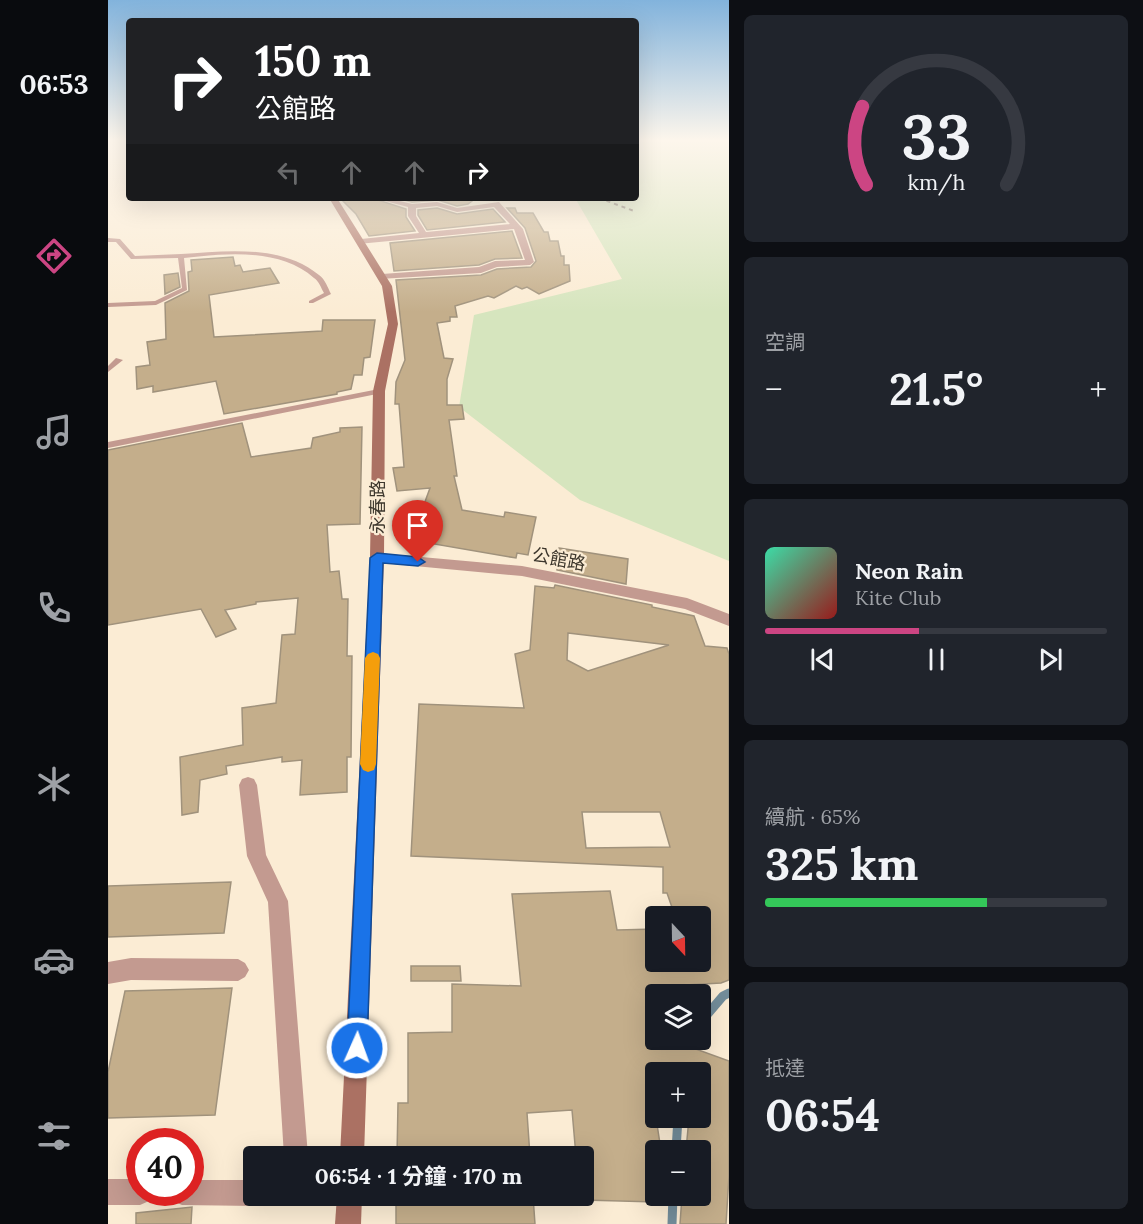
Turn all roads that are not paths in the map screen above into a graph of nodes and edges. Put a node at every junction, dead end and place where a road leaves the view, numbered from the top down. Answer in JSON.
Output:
{"nodes":[{"id":1,"x":335,"y":201,"type":"edge"},
{"id":2,"x":391,"y":201,"type":"edge"},
{"id":3,"x":412,"y":206,"type":"junction"},
{"id":4,"x":515,"y":226,"type":"junction"},
{"id":5,"x":424,"y":235,"type":"junction"},
{"id":6,"x":108,"y":240,"type":"edge"},
{"id":7,"x":361,"y":243,"type":"junction"},
{"id":8,"x":181,"y":256,"type":"junction"},
{"id":9,"x":382,"y":277,"type":"junction"},
{"id":10,"x":311,"y":302,"type":"dead end"},
{"id":11,"x":108,"y":305,"type":"edge"},
{"id":12,"x":119,"y":360,"type":"dead end"},
{"id":13,"x":108,"y":370,"type":"edge"},
{"id":14,"x":379,"y":391,"type":"junction"},
{"id":15,"x":108,"y":445,"type":"edge"},
{"id":16,"x":377,"y":558,"type":"junction"},
{"id":17,"x":729,"y":620,"type":"edge"},
{"id":18,"x":248,"y":785,"type":"dead end"},
{"id":19,"x":238,"y":970,"type":"dead end"},
{"id":20,"x":108,"y":973,"type":"edge"},
{"id":21,"x":295,"y":1146,"type":"edge"},
{"id":22,"x":352,"y":1146,"type":"edge"},
{"id":23,"x":108,"y":1192,"type":"edge"},
{"id":24,"x":126,"y":1192,"type":"edge"},
{"id":25,"x":204,"y":1192,"type":"edge"},
{"id":26,"x":243,"y":1193,"type":"edge"},
{"id":27,"x":349,"y":1206,"type":"edge"},
{"id":28,"x":348,"y":1224,"type":"edge"}],
"edges":[{"from":1,"to":7,"type":"street","name":"永春路"},
{"from":2,"to":3,"type":"street"},
{"from":3,"to":4,"type":"street"},
{"from":3,"to":5,"type":"street"},
{"from":4,"to":5,"type":"street"},
{"from":4,"to":9,"type":"street"},
{"from":5,"to":7,"type":"street"},
{"from":6,"to":8,"type":"lane"},
{"from":7,"to":9,"type":"street","name":"永春路"},
{"from":8,"to":10,"type":"lane"},
{"from":8,"to":11,"type":"lane"},
{"from":9,"to":14,"type":"street","name":"永春路"},
{"from":12,"to":13,"type":"lane"},
{"from":14,"to":15,"type":"lane"},
{"from":14,"to":16,"type":"street","name":"永春路"},
{"from":16,"to":17,"type":"street","name":"公館路"},
{"from":16,"to":22,"type":"street","name":"永春路"},
{"from":18,"to":21,"type":"street"},
{"from":19,"to":20,"type":"street"},
{"from":23,"to":24,"type":"street"},
{"from":25,"to":26,"type":"street"},
{"from":27,"to":28,"type":"street"}]}
